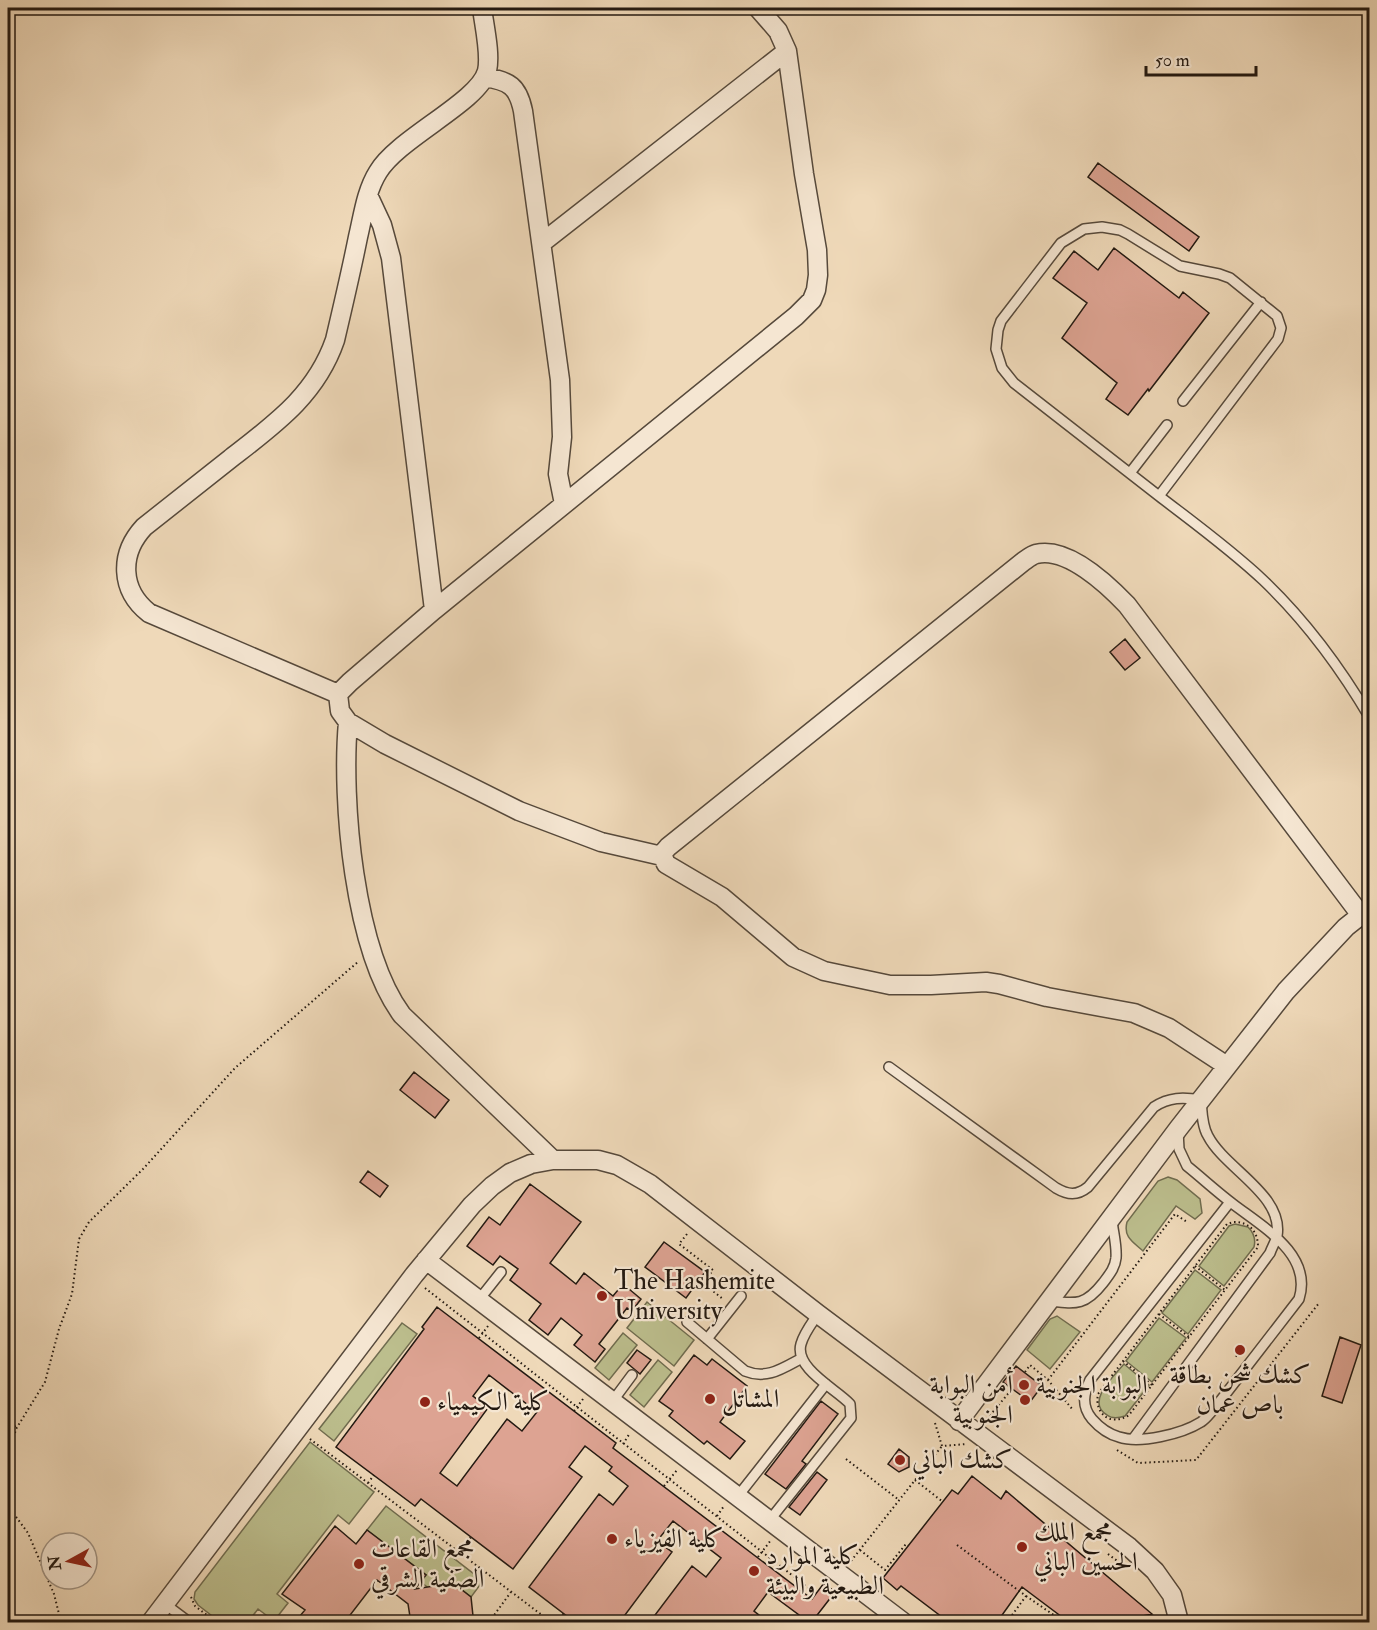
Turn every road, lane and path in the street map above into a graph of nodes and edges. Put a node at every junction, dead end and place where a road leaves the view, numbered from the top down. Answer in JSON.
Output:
{"nodes":[{"id":1,"x":482,"y":8,"type":"edge"},
{"id":2,"x":758,"y":8,"type":"edge"},
{"id":3,"x":787,"y":51,"type":"junction"},
{"id":4,"x":485,"y":77,"type":"junction"},
{"id":5,"x":368,"y":195,"type":"junction"},
{"id":6,"x":543,"y":242,"type":"junction"},
{"id":7,"x":1261,"y":302,"type":"junction"},
{"id":8,"x":1184,"y":401,"type":"dead end"},
{"id":9,"x":1167,"y":425,"type":"dead end"},
{"id":10,"x":1130,"y":473,"type":"junction"},
{"id":11,"x":1159,"y":496,"type":"junction"},
{"id":12,"x":564,"y":504,"type":"junction"},
{"id":13,"x":434,"y":610,"type":"junction"},
{"id":14,"x":338,"y":694,"type":"junction"},
{"id":15,"x":1370,"y":718,"type":"edge"},
{"id":16,"x":348,"y":722,"type":"junction"},
{"id":17,"x":662,"y":856,"type":"junction"},
{"id":18,"x":1365,"y":911,"type":"edge"},
{"id":19,"x":372,"y":951,"type":"junction"},
{"id":20,"x":1227,"y":1066,"type":"junction"},
{"id":21,"x":890,"y":1067,"type":"dead end"},
{"id":22,"x":1201,"y":1100,"type":"junction"},
{"id":23,"x":1178,"y":1129,"type":"junction"},
{"id":24,"x":553,"y":1160,"type":"junction"},
{"id":25,"x":1230,"y":1202,"type":"junction"},
{"id":26,"x":1112,"y":1218,"type":"junction"},
{"id":27,"x":1186,"y":1222,"type":"dead end"},
{"id":28,"x":1277,"y":1237,"type":"junction"},
{"id":29,"x":683,"y":1239,"type":"dead end"},
{"id":30,"x":426,"y":1260,"type":"junction"},
{"id":31,"x":1195,"y":1266,"type":"junction"},
{"id":32,"x":501,"y":1272,"type":"dead end"},
{"id":33,"x":424,"y":1287,"type":"dead end"},
{"id":34,"x":1225,"y":1290,"type":"junction"},
{"id":35,"x":741,"y":1296,"type":"dead end"},
{"id":36,"x":478,"y":1301,"type":"junction"},
{"id":37,"x":1049,"y":1301,"type":"junction"},
{"id":38,"x":1318,"y":1303,"type":"dead end"},
{"id":39,"x":733,"y":1307,"type":"junction"},
{"id":40,"x":818,"y":1314,"type":"junction"},
{"id":41,"x":1159,"y":1314,"type":"junction"},
{"id":42,"x":687,"y":1322,"type":"dead end"},
{"id":43,"x":1189,"y":1337,"type":"junction"},
{"id":44,"x":707,"y":1339,"type":"junction"},
{"id":45,"x":802,"y":1358,"type":"junction"},
{"id":46,"x":1123,"y":1361,"type":"junction"},
{"id":47,"x":1024,"y":1372,"type":"dead end"},
{"id":48,"x":632,"y":1375,"type":"dead end"},
{"id":49,"x":1048,"y":1380,"type":"junction"},
{"id":50,"x":826,"y":1384,"type":"junction"},
{"id":51,"x":1152,"y":1385,"type":"junction"},
{"id":52,"x":1012,"y":1389,"type":"dead end"},
{"id":53,"x":612,"y":1402,"type":"junction"},
{"id":54,"x":8,"y":1409,"type":"edge"},
{"id":55,"x":1077,"y":1414,"type":"dead end"},
{"id":56,"x":934,"y":1419,"type":"dead end"},
{"id":57,"x":959,"y":1421,"type":"junction"},
{"id":58,"x":296,"y":1428,"type":"junction"},
{"id":59,"x":16,"y":1429,"type":"junction"},
{"id":60,"x":972,"y":1439,"type":"junction"},
{"id":61,"x":1133,"y":1439,"type":"junction"},
{"id":62,"x":1110,"y":1444,"type":"dead end"},
{"id":63,"x":942,"y":1446,"type":"junction"},
{"id":64,"x":686,"y":1458,"type":"junction"},
{"id":65,"x":8,"y":1459,"type":"edge"},
{"id":66,"x":846,"y":1459,"type":"dead end"},
{"id":67,"x":374,"y":1475,"type":"dead end"},
{"id":68,"x":669,"y":1480,"type":"junction"},
{"id":69,"x":915,"y":1480,"type":"junction"},
{"id":70,"x":368,"y":1483,"type":"junction"},
{"id":71,"x":664,"y":1486,"type":"dead end"},
{"id":72,"x":738,"y":1496,"type":"junction"},
{"id":73,"x":899,"y":1500,"type":"junction"},
{"id":74,"x":943,"y":1502,"type":"dead end"},
{"id":75,"x":8,"y":1506,"type":"edge"},
{"id":76,"x":774,"y":1525,"type":"junction"},
{"id":77,"x":471,"y":1537,"type":"dead end"},
{"id":78,"x":908,"y":1545,"type":"dead end"},
{"id":79,"x":957,"y":1545,"type":"dead end"},
{"id":80,"x":1101,"y":1548,"type":"dead end"},
{"id":81,"x":860,"y":1550,"type":"junction"},
{"id":82,"x":762,"y":1552,"type":"junction"},
{"id":83,"x":459,"y":1553,"type":"junction"},
{"id":84,"x":758,"y":1557,"type":"dead end"},
{"id":85,"x":1125,"y":1567,"type":"dead end"},
{"id":86,"x":840,"y":1574,"type":"junction"},
{"id":87,"x":192,"y":1592,"type":"dead end"},
{"id":88,"x":512,"y":1592,"type":"junction"},
{"id":89,"x":816,"y":1594,"type":"dead end"},
{"id":90,"x":1026,"y":1596,"type":"junction"},
{"id":91,"x":165,"y":1604,"type":"junction"},
{"id":92,"x":564,"y":1613,"type":"dead end"},
{"id":93,"x":61,"y":1623,"type":"edge"},
{"id":94,"x":151,"y":1623,"type":"edge"},
{"id":95,"x":189,"y":1623,"type":"edge"},
{"id":96,"x":216,"y":1623,"type":"edge"},
{"id":97,"x":489,"y":1623,"type":"edge"},
{"id":98,"x":551,"y":1623,"type":"edge"},
{"id":99,"x":557,"y":1623,"type":"edge"},
{"id":100,"x":903,"y":1623,"type":"edge"},
{"id":101,"x":1007,"y":1623,"type":"edge"},
{"id":102,"x":1064,"y":1623,"type":"edge"},
{"id":103,"x":1179,"y":1623,"type":"edge"}],
"edges":[{"from":1,"to":4,"type":"street"},
{"from":2,"to":3,"type":"street"},
{"from":3,"to":6,"type":"street"},
{"from":3,"to":12,"type":"street"},
{"from":4,"to":5,"type":"street"},
{"from":4,"to":6,"type":"street"},
{"from":5,"to":13,"type":"street"},
{"from":5,"to":14,"type":"street"},
{"from":6,"to":12,"type":"street"},
{"from":7,"to":8,"type":"lane"},
{"from":7,"to":10,"type":"lane"},
{"from":7,"to":11,"type":"lane"},
{"from":9,"to":10,"type":"lane"},
{"from":10,"to":11,"type":"lane"},
{"from":11,"to":15,"type":"lane"},
{"from":12,"to":13,"type":"street"},
{"from":13,"to":14,"type":"street"},
{"from":14,"to":16,"type":"street"},
{"from":16,"to":17,"type":"street"},
{"from":16,"to":19,"type":"street"},
{"from":17,"to":18,"type":"street"},
{"from":17,"to":20,"type":"street"},
{"from":18,"to":20,"type":"street"},
{"from":19,"to":24,"type":"street"},
{"from":19,"to":59,"type":"path"},
{"from":20,"to":22,"type":"street"},
{"from":21,"to":22,"type":"lane"},
{"from":22,"to":23,"type":"street"},
{"from":22,"to":28,"type":"lane"},
{"from":23,"to":25,"type":"lane"},
{"from":23,"to":26,"type":"street"},
{"from":24,"to":30,"type":"street"},
{"from":24,"to":40,"type":"street"},
{"from":25,"to":28,"type":"lane"},
{"from":25,"to":61,"type":"lane"},
{"from":26,"to":37,"type":"street"},
{"from":26,"to":37,"type":"lane"},
{"from":27,"to":49,"type":"path"},
{"from":28,"to":61,"type":"lane"},
{"from":28,"to":61,"type":"lane"},
{"from":29,"to":39,"type":"path"},
{"from":30,"to":36,"type":"street"},
{"from":30,"to":58,"type":"street"},
{"from":31,"to":34,"type":"path"},
{"from":31,"to":34,"type":"path"},
{"from":31,"to":41,"type":"path"},
{"from":32,"to":36,"type":"lane"},
{"from":33,"to":68,"type":"path"},
{"from":34,"to":43,"type":"path"},
{"from":35,"to":39,"type":"lane"},
{"from":36,"to":53,"type":"street"},
{"from":37,"to":57,"type":"street"},
{"from":38,"to":62,"type":"path"},
{"from":39,"to":44,"type":"lane"},
{"from":40,"to":45,"type":"lane"},
{"from":40,"to":57,"type":"street"},
{"from":41,"to":43,"type":"path"},
{"from":41,"to":46,"type":"path"},
{"from":42,"to":44,"type":"lane"},
{"from":43,"to":51,"type":"path"},
{"from":44,"to":45,"type":"lane"},
{"from":45,"to":50,"type":"lane"},
{"from":46,"to":51,"type":"path"},
{"from":46,"to":51,"type":"path"},
{"from":47,"to":49,"type":"path"},
{"from":48,"to":53,"type":"lane"},
{"from":49,"to":55,"type":"path"},
{"from":50,"to":72,"type":"lane"},
{"from":50,"to":76,"type":"lane"},
{"from":52,"to":60,"type":"path"},
{"from":53,"to":64,"type":"street"},
{"from":54,"to":59,"type":"path"},
{"from":56,"to":63,"type":"path"},
{"from":57,"to":60,"type":"street"},
{"from":58,"to":70,"type":"path"},
{"from":58,"to":91,"type":"street"},
{"from":59,"to":65,"type":"path"},
{"from":60,"to":63,"type":"path"},
{"from":60,"to":103,"type":"street"},
{"from":63,"to":69,"type":"path"},
{"from":64,"to":68,"type":"path"},
{"from":64,"to":72,"type":"street"},
{"from":66,"to":73,"type":"path"},
{"from":67,"to":70,"type":"path"},
{"from":68,"to":71,"type":"path"},
{"from":68,"to":82,"type":"path"},
{"from":69,"to":73,"type":"path"},
{"from":69,"to":74,"type":"path"},
{"from":70,"to":83,"type":"path"},
{"from":72,"to":76,"type":"street"},
{"from":73,"to":81,"type":"path"},
{"from":75,"to":93,"type":"path"},
{"from":76,"to":82,"type":"path"},
{"from":76,"to":86,"type":"street"},
{"from":77,"to":83,"type":"path"},
{"from":78,"to":81,"type":"path"},
{"from":79,"to":90,"type":"path"},
{"from":80,"to":85,"type":"path"},
{"from":81,"to":86,"type":"path"},
{"from":82,"to":84,"type":"path"},
{"from":82,"to":89,"type":"path"},
{"from":83,"to":88,"type":"path"},
{"from":86,"to":100,"type":"street"},
{"from":87,"to":96,"type":"path"},
{"from":88,"to":97,"type":"path"},
{"from":88,"to":98,"type":"path"},
{"from":90,"to":101,"type":"path"},
{"from":90,"to":102,"type":"path"},
{"from":91,"to":94,"type":"street"},
{"from":91,"to":95,"type":"lane"},
{"from":92,"to":99,"type":"path"}]}
